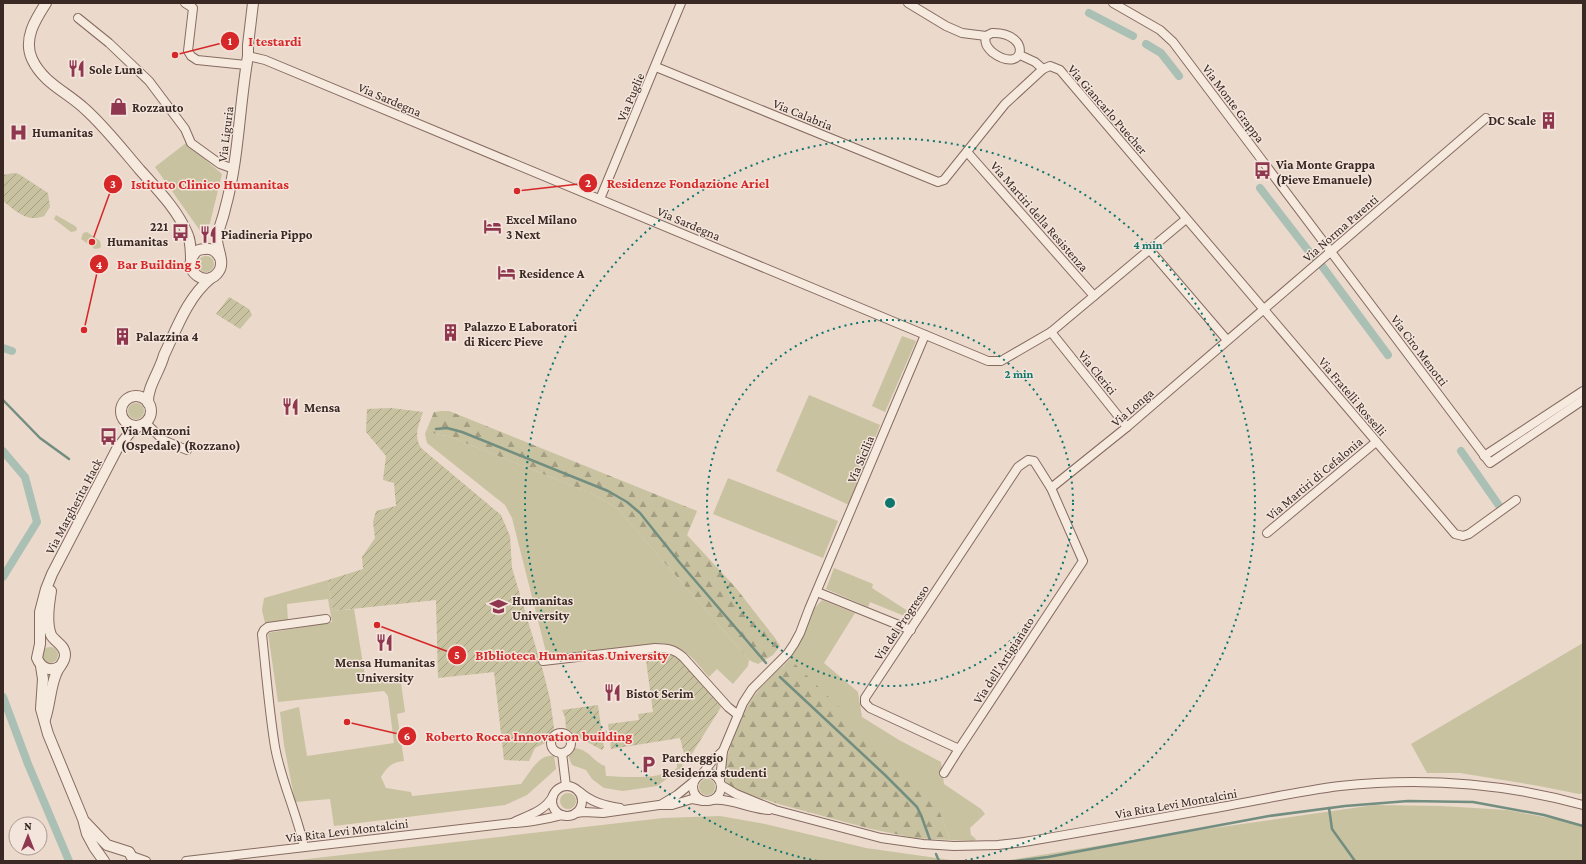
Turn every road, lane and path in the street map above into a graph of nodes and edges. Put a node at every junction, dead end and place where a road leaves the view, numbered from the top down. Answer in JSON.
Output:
{"nodes":[{"id":1,"x":46,"y":3,"type":"edge"},
{"id":2,"x":185,"y":3,"type":"edge"},
{"id":3,"x":252,"y":3,"type":"edge"},
{"id":4,"x":681,"y":3,"type":"edge"},
{"id":5,"x":908,"y":3,"type":"edge"},
{"id":6,"x":1114,"y":3,"type":"edge"},
{"id":7,"x":78,"y":18,"type":"dead end"},
{"id":8,"x":986,"y":36,"type":"junction"},
{"id":9,"x":1020,"y":55,"type":"junction"},
{"id":10,"x":247,"y":60,"type":"junction"},
{"id":11,"x":656,"y":67,"type":"junction"},
{"id":12,"x":1043,"y":69,"type":"junction"},
{"id":13,"x":1486,"y":118,"type":"dead end"},
{"id":14,"x":967,"y":152,"type":"junction"},
{"id":15,"x":234,"y":169,"type":"junction"},
{"id":16,"x":600,"y":199,"type":"junction"},
{"id":17,"x":1186,"y":219,"type":"junction"},
{"id":18,"x":188,"y":234,"type":"junction"},
{"id":19,"x":217,"y":238,"type":"junction"},
{"id":20,"x":204,"y":249,"type":"junction"},
{"id":21,"x":1149,"y":249,"type":"junction"},
{"id":22,"x":1331,"y":251,"type":"junction"},
{"id":23,"x":220,"y":258,"type":"junction"},
{"id":24,"x":191,"y":265,"type":"junction"},
{"id":25,"x":211,"y":278,"type":"junction"},
{"id":26,"x":1094,"y":296,"type":"junction"},
{"id":27,"x":191,"y":298,"type":"junction"},
{"id":28,"x":1264,"y":310,"type":"junction"},
{"id":29,"x":1051,"y":332,"type":"junction"},
{"id":30,"x":925,"y":334,"type":"junction"},
{"id":31,"x":1227,"y":340,"type":"junction"},
{"id":32,"x":164,"y":355,"type":"junction"},
{"id":33,"x":1583,"y":391,"type":"edge"},
{"id":34,"x":133,"y":397,"type":"junction"},
{"id":35,"x":1583,"y":400,"type":"edge"},
{"id":36,"x":148,"y":403,"type":"junction"},
{"id":37,"x":123,"y":418,"type":"junction"},
{"id":38,"x":142,"y":424,"type":"junction"},
{"id":39,"x":1127,"y":427,"type":"junction"},
{"id":40,"x":1376,"y":442,"type":"junction"},
{"id":41,"x":117,"y":449,"type":"junction"},
{"id":42,"x":187,"y":450,"type":"dead end"},
{"id":43,"x":1484,"y":456,"type":"junction"},
{"id":44,"x":1051,"y":488,"type":"junction"},
{"id":45,"x":1516,"y":500,"type":"dead end"},
{"id":46,"x":1267,"y":532,"type":"dead end"},
{"id":47,"x":52,"y":574,"type":"junction"},
{"id":48,"x":817,"y":592,"type":"junction"},
{"id":49,"x":326,"y":619,"type":"dead end"},
{"id":50,"x":911,"y":630,"type":"junction"},
{"id":51,"x":58,"y":643,"type":"junction"},
{"id":52,"x":38,"y":649,"type":"junction"},
{"id":53,"x":543,"y":662,"type":"dead end"},
{"id":54,"x":42,"y":666,"type":"junction"},
{"id":55,"x":59,"y":667,"type":"junction"},
{"id":56,"x":738,"y":715,"type":"junction"},
{"id":57,"x":45,"y":719,"type":"junction"},
{"id":58,"x":960,"y":749,"type":"junction"},
{"id":59,"x":723,"y":751,"type":"junction"},
{"id":60,"x":562,"y":753,"type":"dead end"},
{"id":61,"x":944,"y":772,"type":"dead end"},
{"id":62,"x":703,"y":773,"type":"junction"},
{"id":63,"x":693,"y":782,"type":"junction"},
{"id":64,"x":721,"y":782,"type":"junction"},
{"id":65,"x":566,"y":786,"type":"junction"},
{"id":66,"x":579,"y":791,"type":"junction"},
{"id":67,"x":554,"y":794,"type":"junction"},
{"id":68,"x":713,"y":800,"type":"junction"},
{"id":69,"x":703,"y":801,"type":"junction"},
{"id":70,"x":659,"y":805,"type":"junction"},
{"id":71,"x":1583,"y":805,"type":"edge"},
{"id":72,"x":627,"y":809,"type":"junction"},
{"id":73,"x":775,"y":810,"type":"junction"},
{"id":74,"x":576,"y":813,"type":"junction"},
{"id":75,"x":562,"y":815,"type":"junction"},
{"id":76,"x":83,"y":819,"type":"junction"},
{"id":77,"x":512,"y":823,"type":"junction"},
{"id":78,"x":304,"y":847,"type":"junction"},
{"id":79,"x":121,"y":849,"type":"junction"},
{"id":80,"x":133,"y":858,"type":"edge"},
{"id":81,"x":105,"y":861,"type":"edge"},
{"id":82,"x":146,"y":861,"type":"edge"},
{"id":83,"x":186,"y":861,"type":"edge"}],
"edges":[{"from":1,"to":18,"type":"street"},
{"from":2,"to":10,"type":"street","name":"Via Sardegna"},
{"from":3,"to":10,"type":"street","name":"Via Liguria"},
{"from":4,"to":11,"type":"street","name":"Via Puglie"},
{"from":5,"to":8,"type":"street"},
{"from":6,"to":22,"type":"street","name":"Via Monte Grappa"},
{"from":7,"to":15,"type":"street"},
{"from":8,"to":9,"type":"street"},
{"from":8,"to":9,"type":"street"},
{"from":9,"to":12,"type":"street"},
{"from":10,"to":15,"type":"street","name":"Via Liguria"},
{"from":10,"to":16,"type":"street","name":"Via Sardegna"},
{"from":11,"to":14,"type":"street","name":"Via Calabria"},
{"from":11,"to":16,"type":"street","name":"Via Puglie"},
{"from":12,"to":14,"type":"street"},
{"from":12,"to":17,"type":"street","name":"Via Giancarlo Puecher"},
{"from":13,"to":22,"type":"street","name":"Via Norma Parenti"},
{"from":14,"to":26,"type":"street","name":"Via Martiri della Resistenza"},
{"from":15,"to":19,"type":"street","name":"Via Liguria"},
{"from":16,"to":30,"type":"street","name":"Via Sardegna"},
{"from":17,"to":21,"type":"street","name":"Via Sardegna"},
{"from":17,"to":28,"type":"street","name":"Via Fratelli Rosselli"},
{"from":18,"to":20,"type":"street"},
{"from":18,"to":24,"type":"street"},
{"from":19,"to":20,"type":"street","name":"Via Liguria"},
{"from":19,"to":23,"type":"street","name":"Via Liguria"},
{"from":20,"to":23,"type":"street"},
{"from":20,"to":24,"type":"street"},
{"from":21,"to":26,"type":"street","name":"Via Sardegna"},
{"from":21,"to":31,"type":"street"},
{"from":22,"to":28,"type":"street","name":"Via Norma Parenti"},
{"from":22,"to":43,"type":"street","name":"Via Ciro Menotti"},
{"from":23,"to":25,"type":"street"},
{"from":24,"to":25,"type":"street"},
{"from":24,"to":27,"type":"street"},
{"from":25,"to":27,"type":"street"},
{"from":26,"to":29,"type":"street","name":"Via Sardegna"},
{"from":27,"to":32,"type":"street"},
{"from":28,"to":31,"type":"street","name":"Via Norma Parenti"},
{"from":28,"to":40,"type":"street","name":"Via Fratelli Rosselli"},
{"from":29,"to":30,"type":"street","name":"Via Sardegna"},
{"from":29,"to":39,"type":"street","name":"Via Clerici"},
{"from":30,"to":48,"type":"street","name":"Via Sicilia"},
{"from":31,"to":39,"type":"street","name":"Via Longa"},
{"from":32,"to":34,"type":"street"},
{"from":32,"to":36,"type":"street"},
{"from":33,"to":43,"type":"street"},
{"from":34,"to":36,"type":"street"},
{"from":34,"to":37,"type":"street"},
{"from":35,"to":43,"type":"street","name":"Via Ciro Menotti"},
{"from":36,"to":38,"type":"street"},
{"from":37,"to":38,"type":"street"},
{"from":37,"to":41,"type":"street"},
{"from":38,"to":41,"type":"street"},
{"from":38,"to":42,"type":"street"},
{"from":39,"to":44,"type":"street","name":"Via Longa"},
{"from":40,"to":45,"type":"street","name":"Via Fratelli Rosselli"},
{"from":40,"to":46,"type":"street","name":"Via Martiri di Cefalonia"},
{"from":41,"to":47,"type":"street","name":"Via Margherita Hack"},
{"from":44,"to":50,"type":"street","name":"Via del Progresso"},
{"from":44,"to":58,"type":"street","name":"Via dell'Artigianato"},
{"from":47,"to":51,"type":"street"},
{"from":47,"to":52,"type":"street"},
{"from":48,"to":50,"type":"street"},
{"from":48,"to":56,"type":"street","name":"Via Sicilia"},
{"from":49,"to":78,"type":"street"},
{"from":50,"to":58,"type":"street","name":"Via del Progresso"},
{"from":51,"to":52,"type":"street"},
{"from":51,"to":55,"type":"street"},
{"from":52,"to":54,"type":"street"},
{"from":53,"to":56,"type":"street"},
{"from":54,"to":55,"type":"street"},
{"from":54,"to":57,"type":"street"},
{"from":55,"to":57,"type":"street"},
{"from":56,"to":59,"type":"street","name":"Via Sicilia"},
{"from":57,"to":76,"type":"street"},
{"from":58,"to":61,"type":"street","name":"Via dell'Artigianato"},
{"from":59,"to":62,"type":"street"},
{"from":59,"to":64,"type":"street"},
{"from":60,"to":65,"type":"street"},
{"from":62,"to":63,"type":"street","name":"Via Rita Levi Montalcini"},
{"from":62,"to":64,"type":"street","name":"Via Rita Levi Montalcini"},
{"from":63,"to":69,"type":"street"},
{"from":63,"to":70,"type":"street","name":"Via Rita Levi Montalcini"},
{"from":64,"to":68,"type":"street"},
{"from":64,"to":73,"type":"street","name":"Via Rita Levi Montalcini"},
{"from":65,"to":66,"type":"street","name":"Via Rita Levi Montalcini"},
{"from":65,"to":67,"type":"street","name":"Via Rita Levi Montalcini"},
{"from":66,"to":72,"type":"street","name":"Via Rita Levi Montalcini"},
{"from":66,"to":74,"type":"street"},
{"from":67,"to":75,"type":"street"},
{"from":67,"to":77,"type":"street","name":"Via Rita Levi Montalcini"},
{"from":68,"to":69,"type":"street","name":"Via Rita Levi Montalcini"},
{"from":68,"to":73,"type":"street","name":"Via Rita Levi Montalcini"},
{"from":69,"to":70,"type":"street","name":"Via Rita Levi Montalcini"},
{"from":70,"to":72,"type":"street","name":"Via Rita Levi Montalcini"},
{"from":71,"to":73,"type":"street","name":"Via Rita Levi Montalcini"},
{"from":72,"to":74,"type":"street","name":"Via Rita Levi Montalcini"},
{"from":74,"to":75,"type":"street","name":"Via Rita Levi Montalcini"},
{"from":75,"to":77,"type":"street","name":"Via Rita Levi Montalcini"},
{"from":76,"to":79,"type":"street"},
{"from":76,"to":81,"type":"street"},
{"from":77,"to":78,"type":"street","name":"Via Rita Levi Montalcini"},
{"from":78,"to":83,"type":"street","name":"Via Rita Levi Montalcini"},
{"from":79,"to":80,"type":"street"},
{"from":79,"to":81,"type":"street"},
{"from":80,"to":82,"type":"street"}]}
